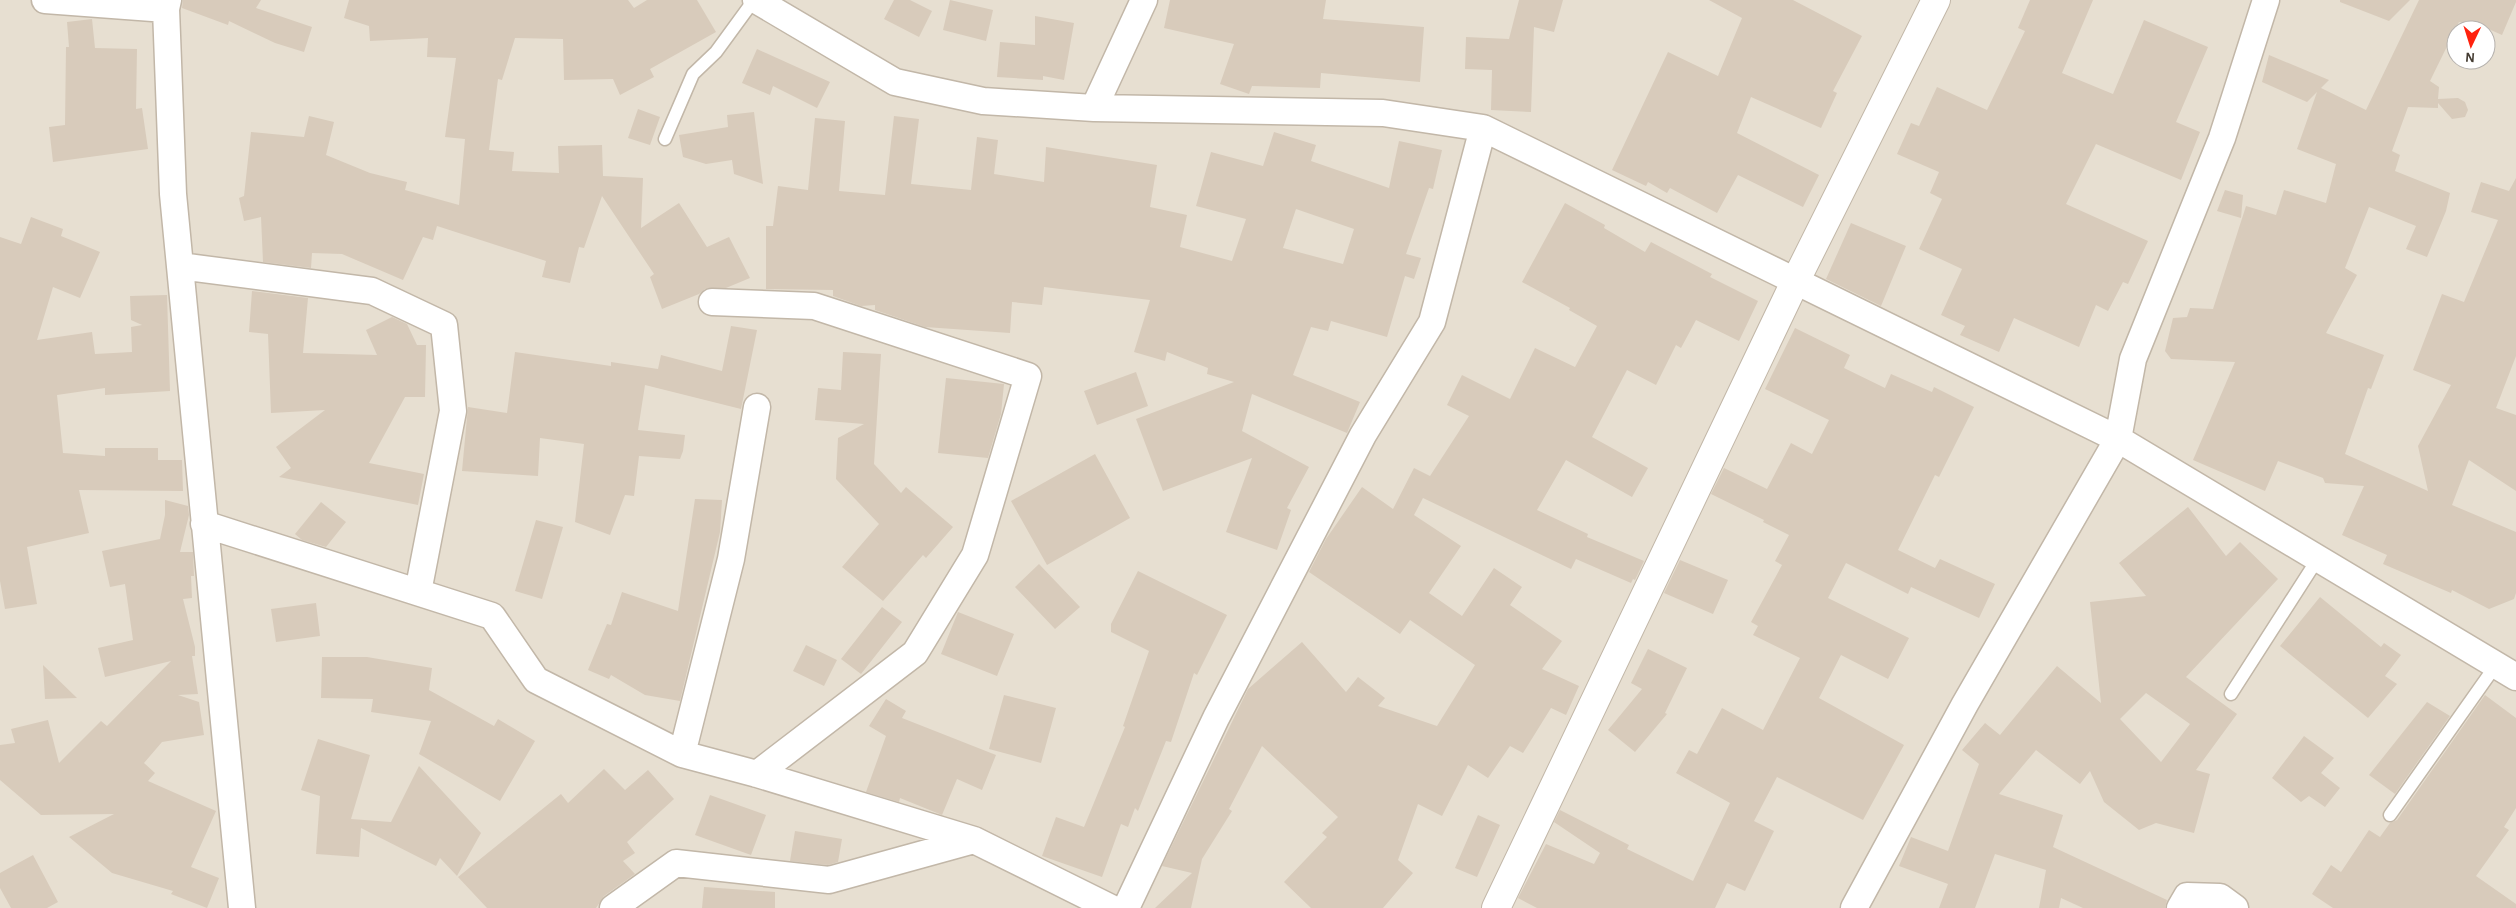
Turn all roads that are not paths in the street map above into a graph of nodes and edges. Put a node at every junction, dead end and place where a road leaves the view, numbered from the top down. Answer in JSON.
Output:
{"nodes":[{"id":1,"x":45,"y":0,"type":"edge"},
{"id":2,"x":755,"y":0,"type":"edge"},
{"id":3,"x":1144,"y":0,"type":"edge"},
{"id":4,"x":1936,"y":0,"type":"edge"},
{"id":5,"x":2266,"y":0,"type":"edge"},
{"id":6,"x":167,"y":5,"type":"edge"},
{"id":7,"x":1094,"y":108,"type":"junction"},
{"id":8,"x":1484,"y":128,"type":"junction"},
{"id":9,"x":665,"y":139,"type":"dead end"},
{"id":10,"x":180,"y":266,"type":"junction"},
{"id":11,"x":1795,"y":282,"type":"junction"},
{"id":12,"x":712,"y":302,"type":"dead end"},
{"id":13,"x":757,"y":408,"type":"dead end"},
{"id":14,"x":2118,"y":439,"type":"junction"},
{"id":15,"x":204,"y":524,"type":"junction"},
{"id":16,"x":2317,"y":560,"type":"junction"},
{"id":17,"x":418,"y":592,"type":"junction"},
{"id":18,"x":2506,"y":671,"type":"edge"},
{"id":19,"x":2231,"y":694,"type":"dead end"},
{"id":20,"x":682,"y":754,"type":"junction"},
{"id":21,"x":757,"y":774,"type":"junction"},
{"id":22,"x":2390,"y":815,"type":"dead end"},
{"id":23,"x":974,"y":840,"type":"junction"},
{"id":24,"x":242,"y":908,"type":"edge"},
{"id":25,"x":613,"y":908,"type":"edge"},
{"id":26,"x":1111,"y":908,"type":"edge"},
{"id":27,"x":1126,"y":908,"type":"edge"},
{"id":28,"x":1496,"y":908,"type":"edge"},
{"id":29,"x":1854,"y":908,"type":"edge"},
{"id":30,"x":2180,"y":908,"type":"edge"},
{"id":31,"x":2235,"y":908,"type":"edge"}],
"edges":[{"from":1,"to":6,"type":"street"},
{"from":2,"to":7,"type":"street"},
{"from":2,"to":9,"type":"lane"},
{"from":3,"to":7,"type":"street"},
{"from":4,"to":11,"type":"street"},
{"from":5,"to":14,"type":"street"},
{"from":6,"to":10,"type":"street"},
{"from":7,"to":8,"type":"street"},
{"from":8,"to":11,"type":"street"},
{"from":8,"to":27,"type":"street"},
{"from":10,"to":15,"type":"street"},
{"from":10,"to":17,"type":"street"},
{"from":11,"to":14,"type":"street"},
{"from":11,"to":28,"type":"street"},
{"from":12,"to":21,"type":"street"},
{"from":13,"to":20,"type":"street"},
{"from":14,"to":16,"type":"street"},
{"from":14,"to":29,"type":"street"},
{"from":15,"to":17,"type":"street"},
{"from":15,"to":24,"type":"street"},
{"from":16,"to":18,"type":"street"},
{"from":16,"to":19,"type":"lane"},
{"from":17,"to":20,"type":"street"},
{"from":18,"to":22,"type":"lane"},
{"from":20,"to":21,"type":"street"},
{"from":21,"to":23,"type":"street"},
{"from":23,"to":25,"type":"street"},
{"from":23,"to":26,"type":"street"},
{"from":30,"to":31,"type":"street"}]}
